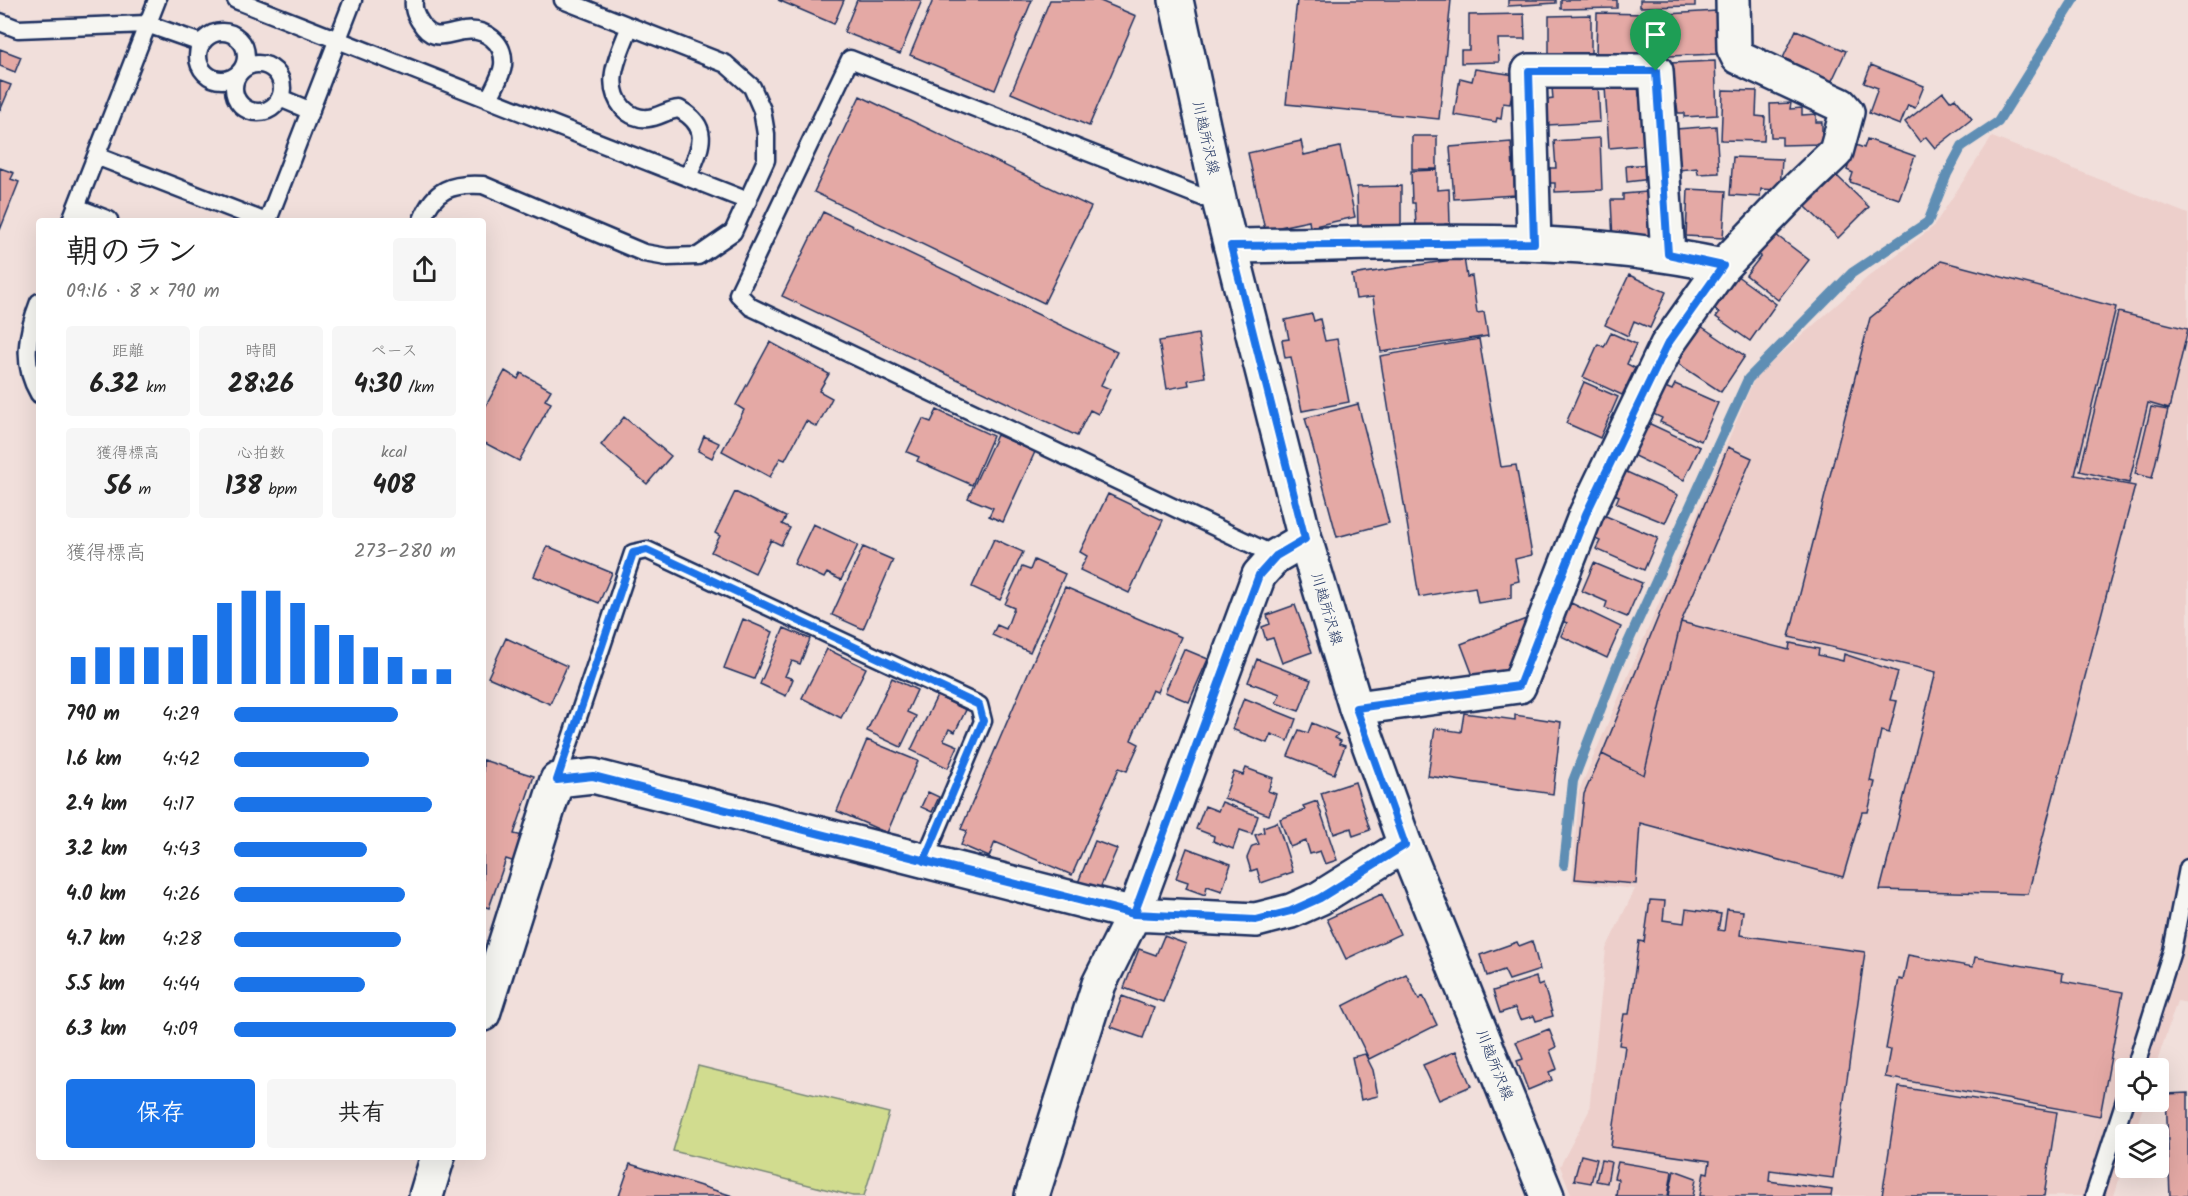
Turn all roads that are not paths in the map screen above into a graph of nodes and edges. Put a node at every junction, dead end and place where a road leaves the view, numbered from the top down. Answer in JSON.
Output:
{"nodes":[{"id":1,"x":157,"y":0,"type":"edge"},
{"id":2,"x":236,"y":0,"type":"edge"},
{"id":3,"x":353,"y":0,"type":"edge"},
{"id":4,"x":414,"y":0,"type":"edge"},
{"id":5,"x":563,"y":0,"type":"edge"},
{"id":6,"x":1176,"y":0,"type":"edge"},
{"id":7,"x":1733,"y":0,"type":"edge"},
{"id":8,"x":0,"y":22,"type":"edge"},
{"id":9,"x":147,"y":24,"type":"junction"},
{"id":10,"x":630,"y":26,"type":"junction"},
{"id":11,"x":338,"y":39,"type":"junction"},
{"id":12,"x":201,"y":43,"type":"junction"},
{"id":13,"x":239,"y":72,"type":"junction"},
{"id":14,"x":280,"y":98,"type":"junction"},
{"id":15,"x":489,"y":99,"type":"junction"},
{"id":16,"x":311,"y":111,"type":"junction"},
{"id":17,"x":96,"y":156,"type":"junction"},
{"id":18,"x":688,"y":177,"type":"junction"},
{"id":19,"x":748,"y":201,"type":"junction"},
{"id":20,"x":1220,"y":204,"type":"junction"},
{"id":21,"x":74,"y":214,"type":"edge"},
{"id":22,"x":97,"y":218,"type":"edge"},
{"id":23,"x":256,"y":218,"type":"edge"},
{"id":24,"x":269,"y":218,"type":"edge"},
{"id":25,"x":423,"y":218,"type":"edge"},
{"id":26,"x":1534,"y":243,"type":"junction"},
{"id":27,"x":1231,"y":246,"type":"junction"},
{"id":28,"x":1668,"y":254,"type":"junction"},
{"id":29,"x":1723,"y":266,"type":"junction"},
{"id":30,"x":36,"y":311,"type":"edge"},
{"id":31,"x":36,"y":389,"type":"edge"},
{"id":32,"x":1305,"y":539,"type":"junction"},
{"id":33,"x":1276,"y":556,"type":"junction"},
{"id":34,"x":1356,"y":708,"type":"junction"},
{"id":35,"x":557,"y":780,"type":"junction"},
{"id":36,"x":1405,"y":845,"type":"junction"},
{"id":37,"x":924,"y":861,"type":"junction"},
{"id":38,"x":2188,"y":868,"type":"edge"},
{"id":39,"x":1134,"y":914,"type":"junction"},
{"id":40,"x":486,"y":1005,"type":"edge"},
{"id":41,"x":2138,"y":1058,"type":"edge"},
{"id":42,"x":2121,"y":1112,"type":"edge"},
{"id":43,"x":437,"y":1160,"type":"edge"},
{"id":44,"x":426,"y":1196,"type":"edge"},
{"id":45,"x":1032,"y":1196,"type":"edge"},
{"id":46,"x":1547,"y":1196,"type":"edge"},
{"id":47,"x":2094,"y":1196,"type":"edge"}],
"edges":[{"from":1,"to":9,"type":"lane"},
{"from":2,"to":11,"type":"lane"},
{"from":3,"to":11,"type":"lane"},
{"from":4,"to":15,"type":"lane"},
{"from":5,"to":10,"type":"lane"},
{"from":6,"to":20,"type":"street","name":"川越所沢線"},
{"from":7,"to":29,"type":"street"},
{"from":8,"to":9,"type":"lane"},
{"from":9,"to":12,"type":"lane"},
{"from":9,"to":17,"type":"lane"},
{"from":10,"to":18,"type":"lane"},
{"from":10,"to":19,"type":"lane"},
{"from":11,"to":15,"type":"lane"},
{"from":11,"to":16,"type":"lane"},
{"from":12,"to":13,"type":"lane"},
{"from":12,"to":13,"type":"lane"},
{"from":13,"to":14,"type":"lane"},
{"from":13,"to":14,"type":"lane"},
{"from":14,"to":16,"type":"lane"},
{"from":15,"to":18,"type":"lane"},
{"from":16,"to":24,"type":"lane"},
{"from":17,"to":21,"type":"lane"},
{"from":17,"to":23,"type":"lane"},
{"from":18,"to":19,"type":"lane"},
{"from":19,"to":25,"type":"lane"},
{"from":20,"to":27,"type":"street","name":"川越所沢線"},
{"from":20,"to":33,"type":"lane"},
{"from":21,"to":22,"type":"lane"},
{"from":26,"to":27,"type":"street"},
{"from":26,"to":28,"type":"street"},
{"from":26,"to":28,"type":"street"},
{"from":27,"to":32,"type":"street","name":"川越所沢線"},
{"from":28,"to":29,"type":"street"},
{"from":29,"to":34,"type":"street"},
{"from":30,"to":31,"type":"lane"},
{"from":32,"to":33,"type":"street"},
{"from":32,"to":34,"type":"street","name":"川越所沢線"},
{"from":33,"to":39,"type":"street"},
{"from":34,"to":36,"type":"street","name":"川越所沢線"},
{"from":35,"to":37,"type":"street"},
{"from":35,"to":37,"type":"lane"},
{"from":35,"to":40,"type":"street"},
{"from":36,"to":39,"type":"street"},
{"from":36,"to":46,"type":"street","name":"川越所沢線"},
{"from":37,"to":39,"type":"street"},
{"from":38,"to":41,"type":"lane"},
{"from":39,"to":45,"type":"street"},
{"from":42,"to":47,"type":"lane"},
{"from":43,"to":44,"type":"street"}]}
